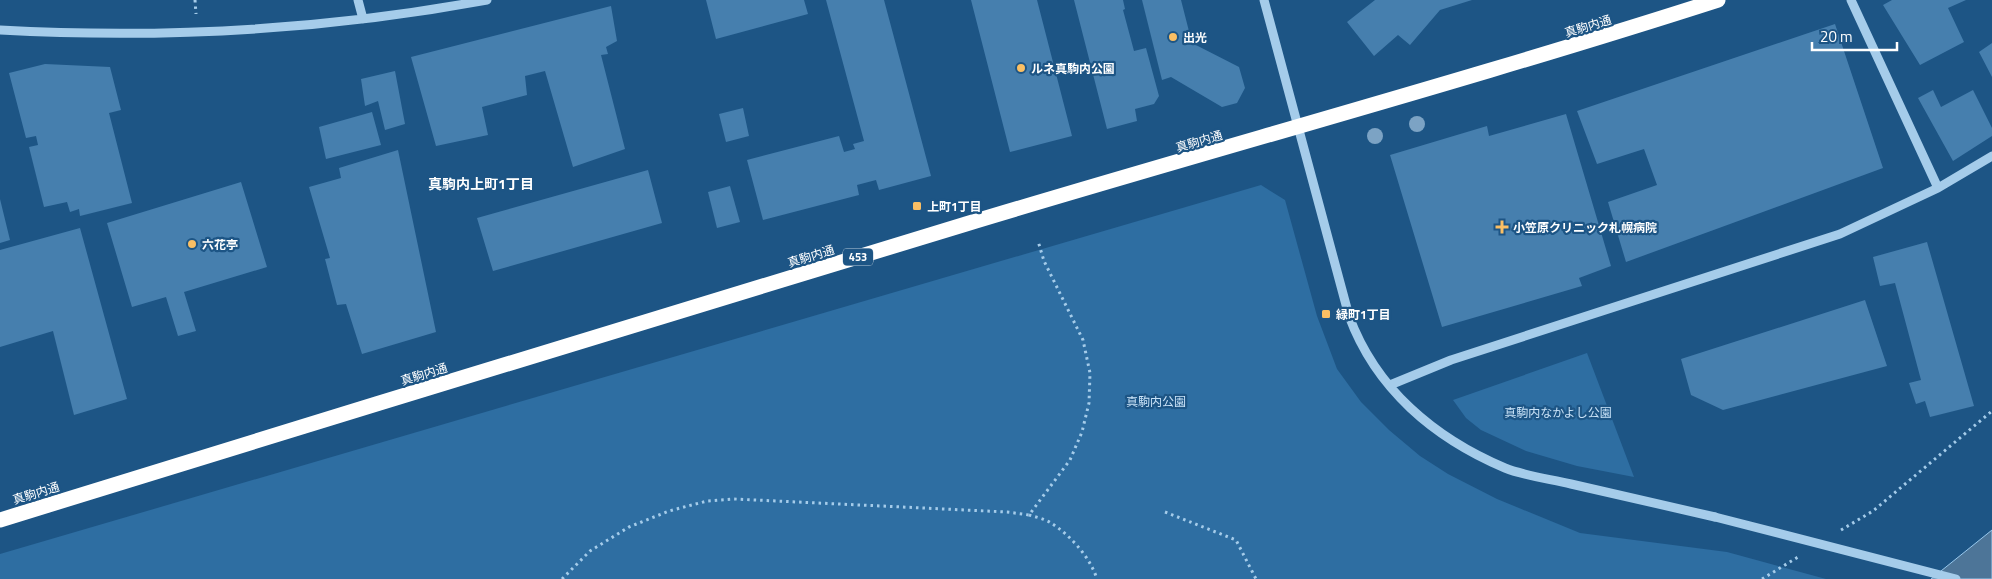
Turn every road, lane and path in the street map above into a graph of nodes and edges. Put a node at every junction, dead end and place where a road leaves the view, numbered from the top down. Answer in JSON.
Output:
{"nodes":[{"id":1,"x":358,"y":0,"type":"edge"},
{"id":2,"x":487,"y":0,"type":"edge"},
{"id":3,"x":1264,"y":0,"type":"edge"},
{"id":4,"x":1718,"y":0,"type":"edge"},
{"id":5,"x":1851,"y":0,"type":"edge"},
{"id":6,"x":363,"y":19,"type":"junction"},
{"id":7,"x":0,"y":30,"type":"edge"},
{"id":8,"x":1298,"y":128,"type":"junction"},
{"id":9,"x":1992,"y":156,"type":"edge"},
{"id":10,"x":1938,"y":188,"type":"junction"},
{"id":11,"x":1038,"y":241,"type":"dead end"},
{"id":12,"x":1390,"y":385,"type":"junction"},
{"id":13,"x":1992,"y":410,"type":"edge"},
{"id":14,"x":1165,"y":512,"type":"dead end"},
{"id":15,"x":1029,"y":515,"type":"junction"},
{"id":16,"x":0,"y":520,"type":"edge"},
{"id":17,"x":1833,"y":535,"type":"dead end"},
{"id":18,"x":1802,"y":555,"type":"dead end"},
{"id":19,"x":562,"y":579,"type":"edge"},
{"id":20,"x":1097,"y":579,"type":"edge"},
{"id":21,"x":1256,"y":579,"type":"edge"},
{"id":22,"x":1762,"y":579,"type":"edge"},
{"id":23,"x":1956,"y":579,"type":"edge"}],
"edges":[{"from":1,"to":6,"type":"street"},
{"from":2,"to":6,"type":"street"},
{"from":3,"to":8,"type":"street"},
{"from":4,"to":8,"type":"highway","name":"真駒内通","number":"453"},
{"from":5,"to":10,"type":"street"},
{"from":6,"to":7,"type":"street"},
{"from":8,"to":12,"type":"street"},
{"from":8,"to":16,"type":"highway","name":"真駒内通","number":"453"},
{"from":9,"to":10,"type":"street"},
{"from":10,"to":12,"type":"street"},
{"from":11,"to":15,"type":"path"},
{"from":12,"to":23,"type":"street","bridge":true},
{"from":13,"to":17,"type":"path"},
{"from":14,"to":21,"type":"path"},
{"from":15,"to":19,"type":"path"},
{"from":15,"to":20,"type":"path"},
{"from":18,"to":22,"type":"path"}]}
